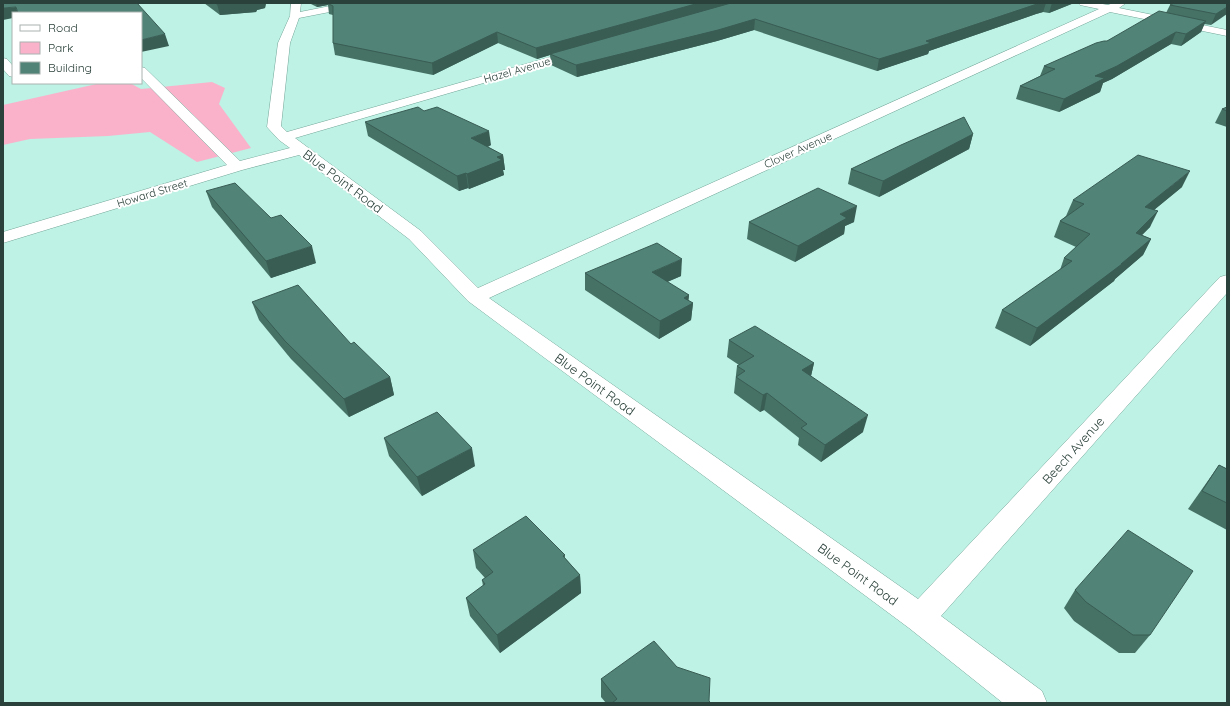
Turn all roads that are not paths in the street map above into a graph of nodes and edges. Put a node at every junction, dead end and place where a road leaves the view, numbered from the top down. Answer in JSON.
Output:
{"nodes":[{"id":1,"x":360,"y":3,"type":"edge"},
{"id":2,"x":1083,"y":3,"type":"edge"},
{"id":3,"x":1115,"y":6,"type":"edge"},
{"id":4,"x":295,"y":10,"type":"edge"},
{"id":5,"x":1227,"y":33,"type":"edge"},
{"id":6,"x":590,"y":49,"type":"edge"},
{"id":7,"x":3,"y":62,"type":"edge"},
{"id":8,"x":12,"y":72,"type":"edge"},
{"id":9,"x":142,"y":72,"type":"edge"},
{"id":10,"x":292,"y":143,"type":"junction"},
{"id":11,"x":237,"y":167,"type":"junction"},
{"id":12,"x":3,"y":238,"type":"edge"},
{"id":13,"x":1227,"y":281,"type":"edge"},
{"id":14,"x":475,"y":297,"type":"junction"},
{"id":15,"x":920,"y":618,"type":"junction"},
{"id":16,"x":1030,"y":703,"type":"edge"}],
"edges":[{"from":1,"to":4,"type":"street"},
{"from":2,"to":3,"type":"street"},
{"from":3,"to":5,"type":"street"},
{"from":3,"to":14,"type":"street","name":"Clover Avenue"},
{"from":4,"to":10,"type":"street","name":"Blue Point Road"},
{"from":6,"to":10,"type":"street","name":"Hazel Avenue"},
{"from":7,"to":8,"type":"street"},
{"from":9,"to":11,"type":"street"},
{"from":10,"to":11,"type":"street","name":"Howard Street"},
{"from":10,"to":14,"type":"street","name":"Blue Point Road"},
{"from":11,"to":12,"type":"street","name":"Howard Street"},
{"from":13,"to":15,"type":"street","name":"Beech Avenue"},
{"from":14,"to":15,"type":"street","name":"Blue Point Road"},
{"from":15,"to":16,"type":"street","name":"Blue Point Road"}]}
